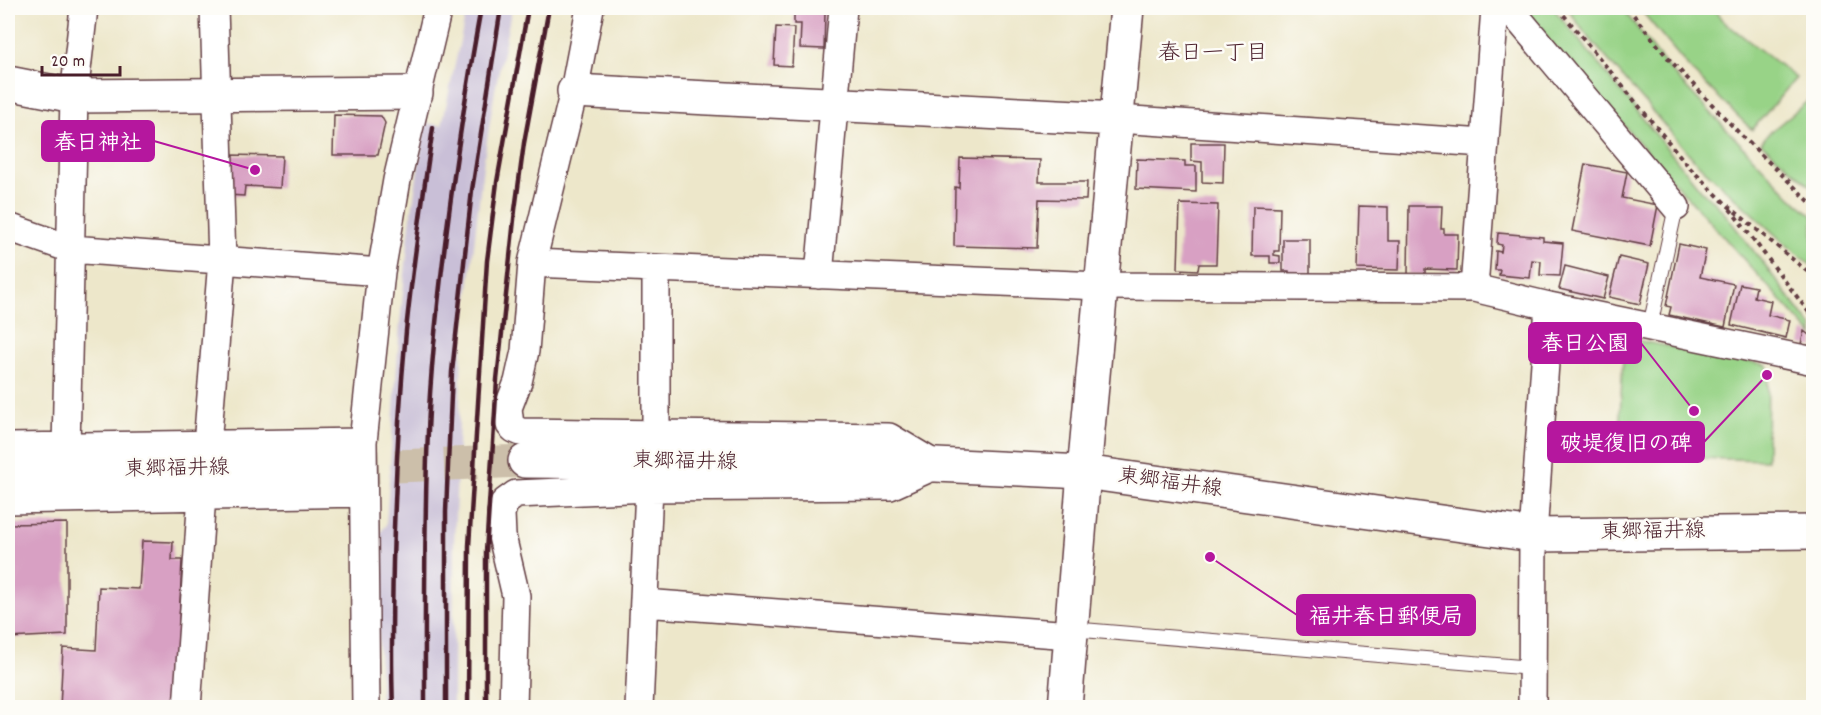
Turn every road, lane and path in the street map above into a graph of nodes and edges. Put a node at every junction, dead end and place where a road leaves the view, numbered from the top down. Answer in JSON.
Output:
{"nodes":[{"id":1,"x":84,"y":8,"type":"edge"},
{"id":2,"x":214,"y":8,"type":"edge"},
{"id":3,"x":438,"y":8,"type":"edge"},
{"id":4,"x":590,"y":8,"type":"edge"},
{"id":5,"x":843,"y":8,"type":"edge"},
{"id":6,"x":1127,"y":8,"type":"edge"},
{"id":7,"x":1495,"y":8,"type":"edge"},
{"id":8,"x":1509,"y":8,"type":"edge"},
{"id":9,"x":1558,"y":8,"type":"edge"},
{"id":10,"x":1628,"y":8,"type":"edge"},
{"id":11,"x":8,"y":83,"type":"edge"},
{"id":12,"x":574,"y":91,"type":"junction"},
{"id":13,"x":417,"y":93,"type":"junction"},
{"id":14,"x":217,"y":94,"type":"junction"},
{"id":15,"x":74,"y":96,"type":"junction"},
{"id":16,"x":835,"y":104,"type":"junction"},
{"id":17,"x":1117,"y":119,"type":"junction"},
{"id":18,"x":1485,"y":143,"type":"junction"},
{"id":19,"x":1726,"y":204,"type":"junction"},
{"id":20,"x":1814,"y":206,"type":"edge"},
{"id":21,"x":1676,"y":207,"type":"joint"},
{"id":22,"x":8,"y":227,"type":"edge"},
{"id":23,"x":70,"y":249,"type":"junction"},
{"id":24,"x":222,"y":260,"type":"junction"},
{"id":25,"x":532,"y":263,"type":"junction"},
{"id":26,"x":656,"y":268,"type":"junction"},
{"id":27,"x":381,"y":272,"type":"junction"},
{"id":28,"x":819,"y":275,"type":"junction"},
{"id":29,"x":1814,"y":277,"type":"edge"},
{"id":30,"x":1101,"y":286,"type":"junction"},
{"id":31,"x":1474,"y":288,"type":"junction"},
{"id":32,"x":1549,"y":306,"type":"junction"},
{"id":33,"x":1814,"y":319,"type":"edge"},
{"id":34,"x":1650,"y":326,"type":"junction"},
{"id":35,"x":1814,"y":361,"type":"edge"},
{"id":36,"x":656,"y":435,"type":"junction"},
{"id":37,"x":207,"y":445,"type":"junction"},
{"id":38,"x":8,"y":447,"type":"edge"},
{"id":39,"x":66,"y":447,"type":"junction"},
{"id":40,"x":525,"y":461,"type":"tunnel mouth"},
{"id":41,"x":936,"y":465,"type":"junction"},
{"id":42,"x":357,"y":467,"type":"junction"},
{"id":43,"x":1084,"y":472,"type":"junction"},
{"id":44,"x":8,"y":473,"type":"edge"},
{"id":45,"x":649,"y":488,"type":"junction"},
{"id":46,"x":202,"y":495,"type":"junction"},
{"id":47,"x":8,"y":500,"type":"edge"},
{"id":48,"x":1814,"y":532,"type":"edge"},
{"id":49,"x":1533,"y":535,"type":"junction"},
{"id":50,"x":644,"y":603,"type":"junction"},
{"id":51,"x":1071,"y":632,"type":"junction"},
{"id":52,"x":1532,"y":668,"type":"junction"},
{"id":53,"x":187,"y":708,"type":"edge"},
{"id":54,"x":366,"y":708,"type":"edge"},
{"id":55,"x":513,"y":708,"type":"edge"},
{"id":56,"x":639,"y":708,"type":"edge"},
{"id":57,"x":1065,"y":708,"type":"edge"},
{"id":58,"x":1532,"y":708,"type":"edge"}],
"edges":[{"from":1,"to":15,"type":"street"},
{"from":2,"to":14,"type":"street"},
{"from":3,"to":13,"type":"street"},
{"from":4,"to":12,"type":"street"},
{"from":5,"to":16,"type":"street"},
{"from":6,"to":17,"type":"street"},
{"from":7,"to":18,"type":"street"},
{"from":8,"to":21,"type":"street"},
{"from":9,"to":19,"type":"path"},
{"from":10,"to":20,"type":"path"},
{"from":11,"to":15,"type":"street"},
{"from":12,"to":16,"type":"street"},
{"from":12,"to":25,"type":"street"},
{"from":13,"to":14,"type":"street"},
{"from":13,"to":27,"type":"street"},
{"from":14,"to":15,"type":"street"},
{"from":14,"to":24,"type":"street"},
{"from":15,"to":23,"type":"street"},
{"from":16,"to":17,"type":"street"},
{"from":16,"to":28,"type":"street"},
{"from":17,"to":18,"type":"street"},
{"from":17,"to":30,"type":"street"},
{"from":18,"to":31,"type":"street"},
{"from":19,"to":29,"type":"path"},
{"from":19,"to":33,"type":"path"},
{"from":21,"to":34,"type":"lane"},
{"from":22,"to":23,"type":"street"},
{"from":23,"to":24,"type":"street"},
{"from":23,"to":39,"type":"street"},
{"from":24,"to":27,"type":"street"},
{"from":24,"to":37,"type":"street"},
{"from":25,"to":26,"type":"street"},
{"from":25,"to":36,"type":"street"},
{"from":26,"to":28,"type":"street"},
{"from":26,"to":36,"type":"street"},
{"from":27,"to":42,"type":"street"},
{"from":28,"to":30,"type":"street"},
{"from":30,"to":31,"type":"street"},
{"from":30,"to":43,"type":"street"},
{"from":31,"to":32,"type":"street"},
{"from":32,"to":34,"type":"street"},
{"from":32,"to":49,"type":"street"},
{"from":34,"to":35,"type":"street"},
{"from":36,"to":41,"type":"street"},
{"from":37,"to":39,"type":"street"},
{"from":37,"to":42,"type":"street"},
{"from":38,"to":39,"type":"street"},
{"from":40,"to":41,"type":"street","name":"東郷福井線"},
{"from":41,"to":43,"type":"street","name":"東郷福井線"},
{"from":41,"to":45,"type":"street"},
{"from":42,"to":44,"type":"street","name":"東郷福井線"},
{"from":42,"to":46,"type":"street"},
{"from":42,"to":54,"type":"street"},
{"from":43,"to":49,"type":"street","name":"東郷福井線"},
{"from":43,"to":51,"type":"street"},
{"from":45,"to":50,"type":"street"},
{"from":45,"to":55,"type":"street"},
{"from":46,"to":47,"type":"street"},
{"from":46,"to":53,"type":"street"},
{"from":48,"to":49,"type":"street","name":"東郷福井線"},
{"from":49,"to":52,"type":"street"},
{"from":50,"to":51,"type":"street"},
{"from":50,"to":56,"type":"street"},
{"from":51,"to":52,"type":"lane"},
{"from":51,"to":57,"type":"street"},
{"from":52,"to":58,"type":"street"}]}
